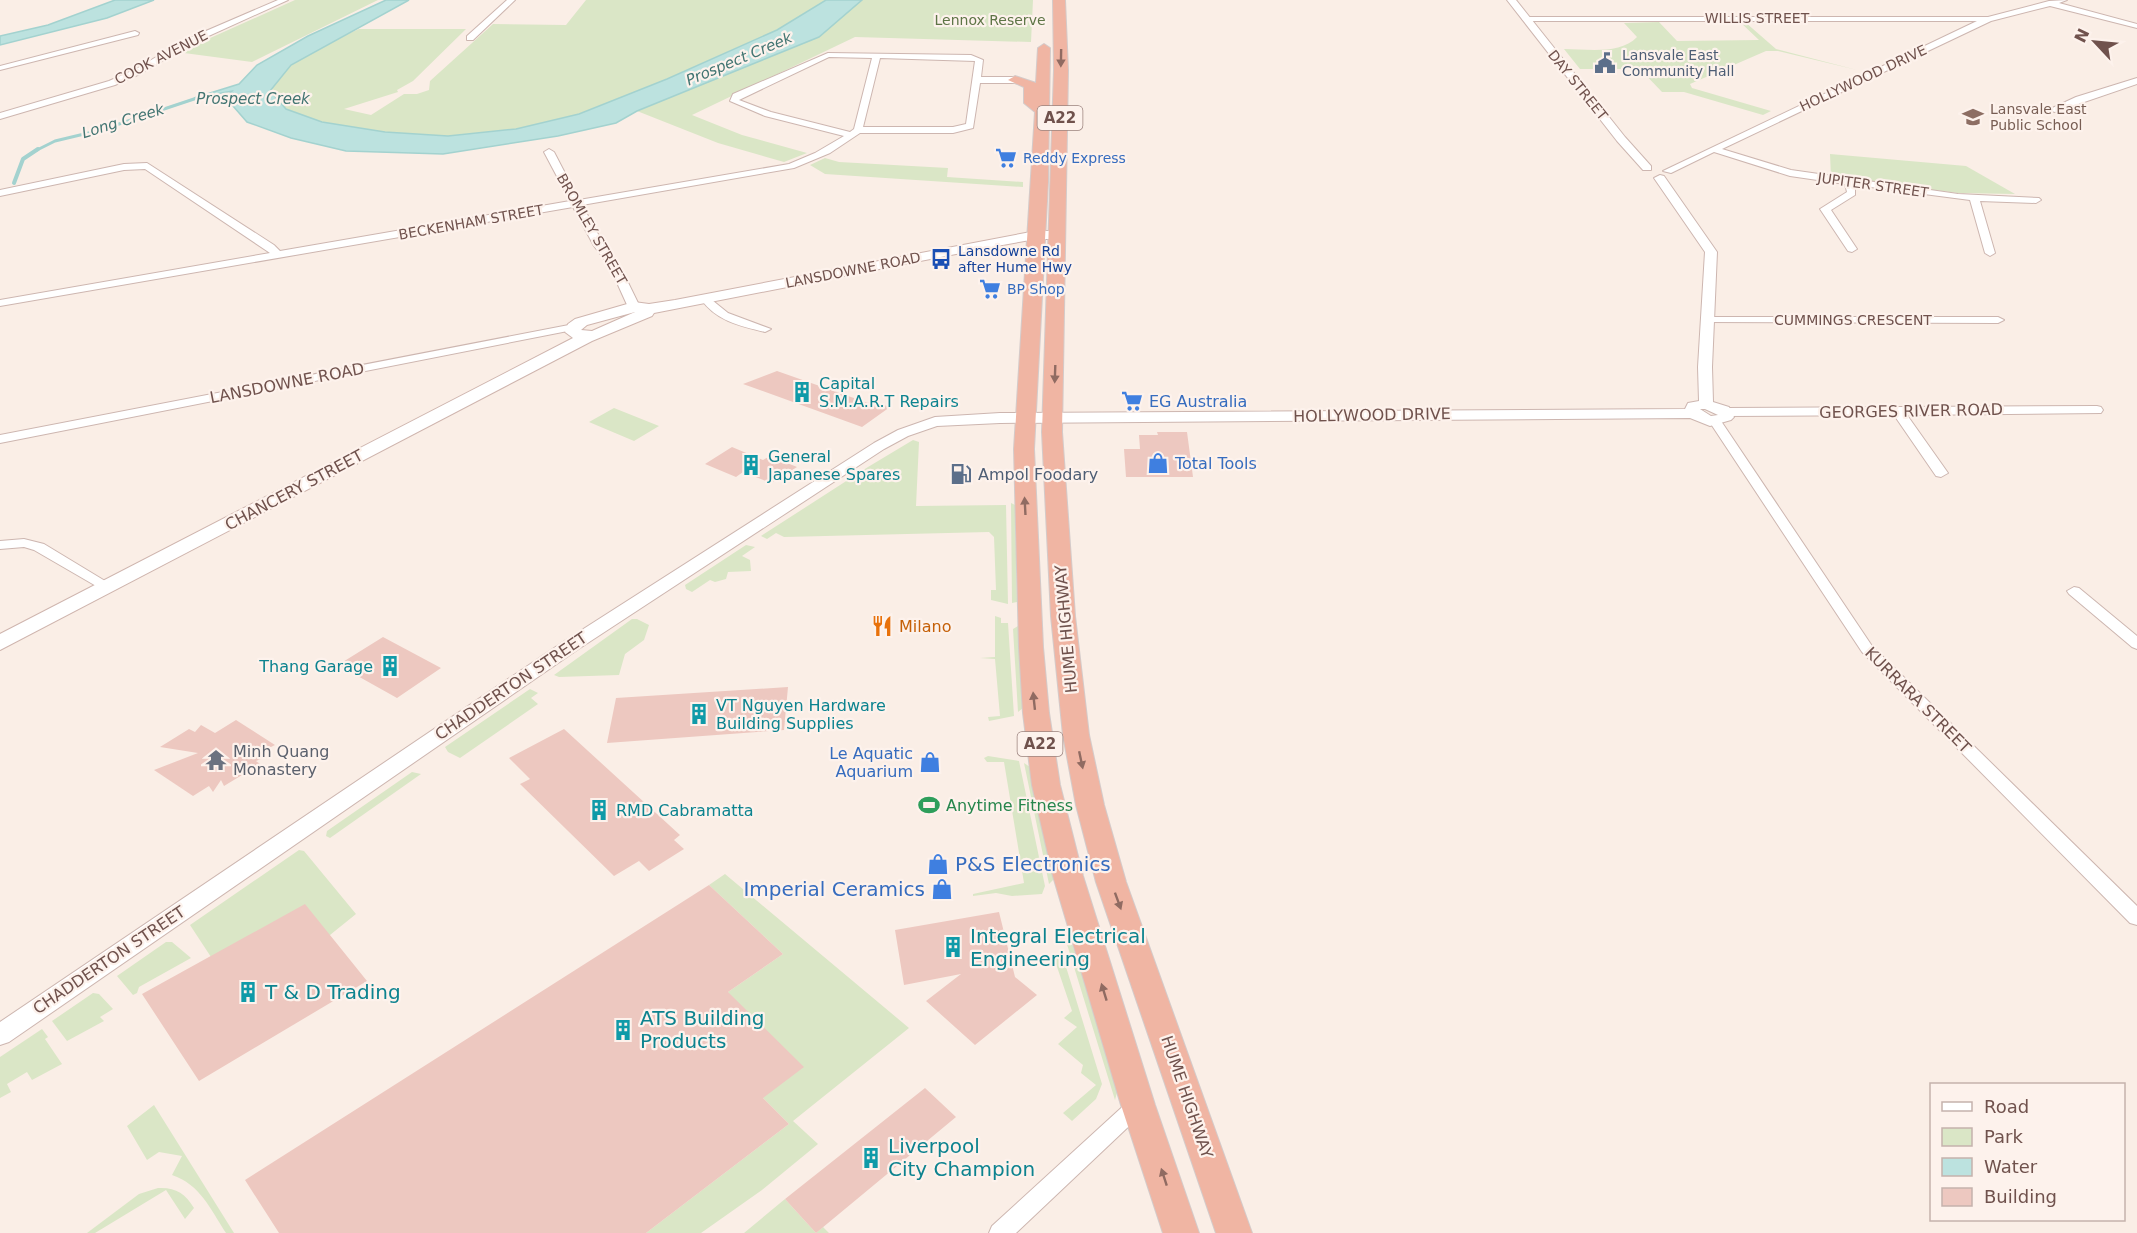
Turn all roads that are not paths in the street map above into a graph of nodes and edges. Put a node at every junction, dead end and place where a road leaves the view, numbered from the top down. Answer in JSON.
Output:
{"nodes":[{"id":1,"x":284,"y":0,"type":"edge"},
{"id":2,"x":511,"y":0,"type":"edge"},
{"id":3,"x":1046,"y":0,"type":"edge"},
{"id":4,"x":1059,"y":0,"type":"edge"},
{"id":5,"x":1511,"y":0,"type":"edge"},
{"id":6,"x":2063,"y":0,"type":"edge"},
{"id":7,"x":2049,"y":3,"type":"junction"},
{"id":8,"x":1526,"y":19,"type":"junction"},
{"id":9,"x":1988,"y":19,"type":"junction"},
{"id":10,"x":2137,"y":26,"type":"edge"},
{"id":11,"x":135,"y":33,"type":"dead end"},
{"id":12,"x":470,"y":38,"type":"dead end"},
{"id":13,"x":877,"y":56,"type":"junction"},
{"id":14,"x":0,"y":68,"type":"edge"},
{"id":15,"x":1044,"y":73,"type":"junction"},
{"id":16,"x":976,"y":80,"type":"junction"},
{"id":17,"x":1015,"y":80,"type":"junction"},
{"id":18,"x":2137,"y":81,"type":"edge"},
{"id":19,"x":2052,"y":110,"type":"dead end"},
{"id":20,"x":1043,"y":113,"type":"junction"},
{"id":21,"x":0,"y":116,"type":"edge"},
{"id":22,"x":854,"y":133,"type":"junction"},
{"id":23,"x":1713,"y":149,"type":"junction"},
{"id":24,"x":549,"y":152,"type":"dead end"},
{"id":25,"x":1664,"y":175,"type":"junction"},
{"id":26,"x":1849,"y":182,"type":"junction"},
{"id":27,"x":0,"y":193,"type":"edge"},
{"id":28,"x":1974,"y":197,"type":"junction"},
{"id":29,"x":2037,"y":200,"type":"dead end"},
{"id":30,"x":576,"y":204,"type":"junction"},
{"id":31,"x":1047,"y":235,"type":"junction"},
{"id":32,"x":1852,"y":249,"type":"dead end"},
{"id":33,"x":1990,"y":253,"type":"dead end"},
{"id":34,"x":278,"y":255,"type":"junction"},
{"id":35,"x":707,"y":299,"type":"junction"},
{"id":36,"x":0,"y":303,"type":"edge"},
{"id":37,"x":642,"y":308,"type":"junction"},
{"id":38,"x":1709,"y":320,"type":"junction"},
{"id":39,"x":1998,"y":320,"type":"dead end"},
{"id":40,"x":765,"y":329,"type":"dead end"},
{"id":41,"x":581,"y":332,"type":"junction"},
{"id":42,"x":1706,"y":404,"type":"junction"},
{"id":43,"x":2097,"y":410,"type":"dead end"},
{"id":44,"x":1692,"y":413,"type":"junction"},
{"id":45,"x":1899,"y":413,"type":"junction"},
{"id":46,"x":1039,"y":417,"type":"junction"},
{"id":47,"x":1721,"y":417,"type":"junction"},
{"id":48,"x":0,"y":439,"type":"edge"},
{"id":49,"x":1941,"y":473,"type":"dead end"},
{"id":50,"x":0,"y":545,"type":"edge"},
{"id":51,"x":108,"y":586,"type":"junction"},
{"id":52,"x":2074,"y":591,"type":"dead end"},
{"id":53,"x":0,"y":643,"type":"edge"},
{"id":54,"x":2137,"y":644,"type":"edge"},
{"id":55,"x":2137,"y":918,"type":"edge"},
{"id":56,"x":0,"y":1035,"type":"edge"},
{"id":57,"x":1138,"y":1105,"type":"junction"},
{"id":58,"x":1000,"y":1233,"type":"edge"},
{"id":59,"x":1181,"y":1233,"type":"edge"},
{"id":60,"x":1234,"y":1233,"type":"edge"}],
"edges":[{"from":1,"to":21,"type":"street","name":"COOK AVENUE"},
{"from":2,"to":12,"type":"street"},
{"from":3,"to":15,"type":"highway","name":"HUME HIGHWAY","number":"A22"},
{"from":4,"to":31,"type":"highway","name":"HUME HIGHWAY","number":"A22","one_way":true},
{"from":5,"to":8,"type":"street","name":"DAY STREET"},
{"from":6,"to":7,"type":"street","name":"HOLLYWOOD DRIVE"},
{"from":7,"to":9,"type":"street","name":"HOLLYWOOD DRIVE"},
{"from":7,"to":10,"type":"street"},
{"from":8,"to":9,"type":"street","name":"WILLIS STREET"},
{"from":8,"to":25,"type":"street","name":"DAY STREET"},
{"from":9,"to":23,"type":"street","name":"HOLLYWOOD DRIVE"},
{"from":11,"to":14,"type":"street"},
{"from":13,"to":16,"type":"street"},
{"from":13,"to":22,"type":"street"},
{"from":13,"to":22,"type":"street"},
{"from":15,"to":17,"type":"highway"},
{"from":15,"to":20,"type":"highway","name":"HUME HIGHWAY","number":"A22"},
{"from":16,"to":17,"type":"street"},
{"from":16,"to":22,"type":"street"},
{"from":17,"to":20,"type":"highway"},
{"from":18,"to":19,"type":"street"},
{"from":20,"to":31,"type":"highway","name":"HUME HIGHWAY","number":"A22"},
{"from":22,"to":30,"type":"street","name":"BECKENHAM STREET"},
{"from":23,"to":25,"type":"street","name":"HOLLYWOOD DRIVE"},
{"from":23,"to":26,"type":"street","name":"JUPITER STREET"},
{"from":24,"to":30,"type":"street","name":"BROMLEY STREET"},
{"from":25,"to":38,"type":"street"},
{"from":26,"to":28,"type":"street","name":"JUPITER STREET"},
{"from":26,"to":32,"type":"street"},
{"from":27,"to":34,"type":"street"},
{"from":28,"to":29,"type":"street","name":"JUPITER STREET"},
{"from":28,"to":33,"type":"street"},
{"from":30,"to":34,"type":"street","name":"BECKENHAM STREET"},
{"from":30,"to":37,"type":"street","name":"BROMLEY STREET"},
{"from":31,"to":35,"type":"main road","name":"LANSDOWNE ROAD"},
{"from":31,"to":46,"type":"highway","name":"HUME HIGHWAY","number":"A22"},
{"from":34,"to":36,"type":"street","name":"BECKENHAM STREET"},
{"from":35,"to":37,"type":"main road","name":"LANSDOWNE ROAD"},
{"from":35,"to":40,"type":"street"},
{"from":37,"to":41,"type":"main road","name":"CHANCERY STREET"},
{"from":38,"to":39,"type":"street","name":"CUMMINGS CRESCENT"},
{"from":38,"to":42,"type":"street"},
{"from":41,"to":48,"type":"street","name":"LANSDOWNE ROAD"},
{"from":41,"to":51,"type":"main road","name":"CHANCERY STREET"},
{"from":42,"to":44,"type":"street"},
{"from":42,"to":47,"type":"street"},
{"from":43,"to":45,"type":"street","name":"GEORGES RIVER ROAD"},
{"from":44,"to":46,"type":"street","name":"HOLLYWOOD DRIVE"},
{"from":44,"to":47,"type":"street"},
{"from":45,"to":47,"type":"street","name":"GEORGES RIVER ROAD"},
{"from":45,"to":49,"type":"street"},
{"from":46,"to":56,"type":"street","name":"CHADDERTON STREET"},
{"from":57,"to":46,"type":"highway","name":"HUME HIGHWAY","number":"A22","one_way":true},
{"from":46,"to":60,"type":"highway","name":"HUME HIGHWAY","number":"A22","one_way":true},
{"from":47,"to":55,"type":"street","name":"KURRARA STREET"},
{"from":50,"to":51,"type":"street"},
{"from":51,"to":53,"type":"main road","name":"CHANCERY STREET"},
{"from":52,"to":54,"type":"street"},
{"from":57,"to":58,"type":"street"},
{"from":59,"to":57,"type":"highway","name":"HUME HIGHWAY","number":"A22","one_way":true}]}
